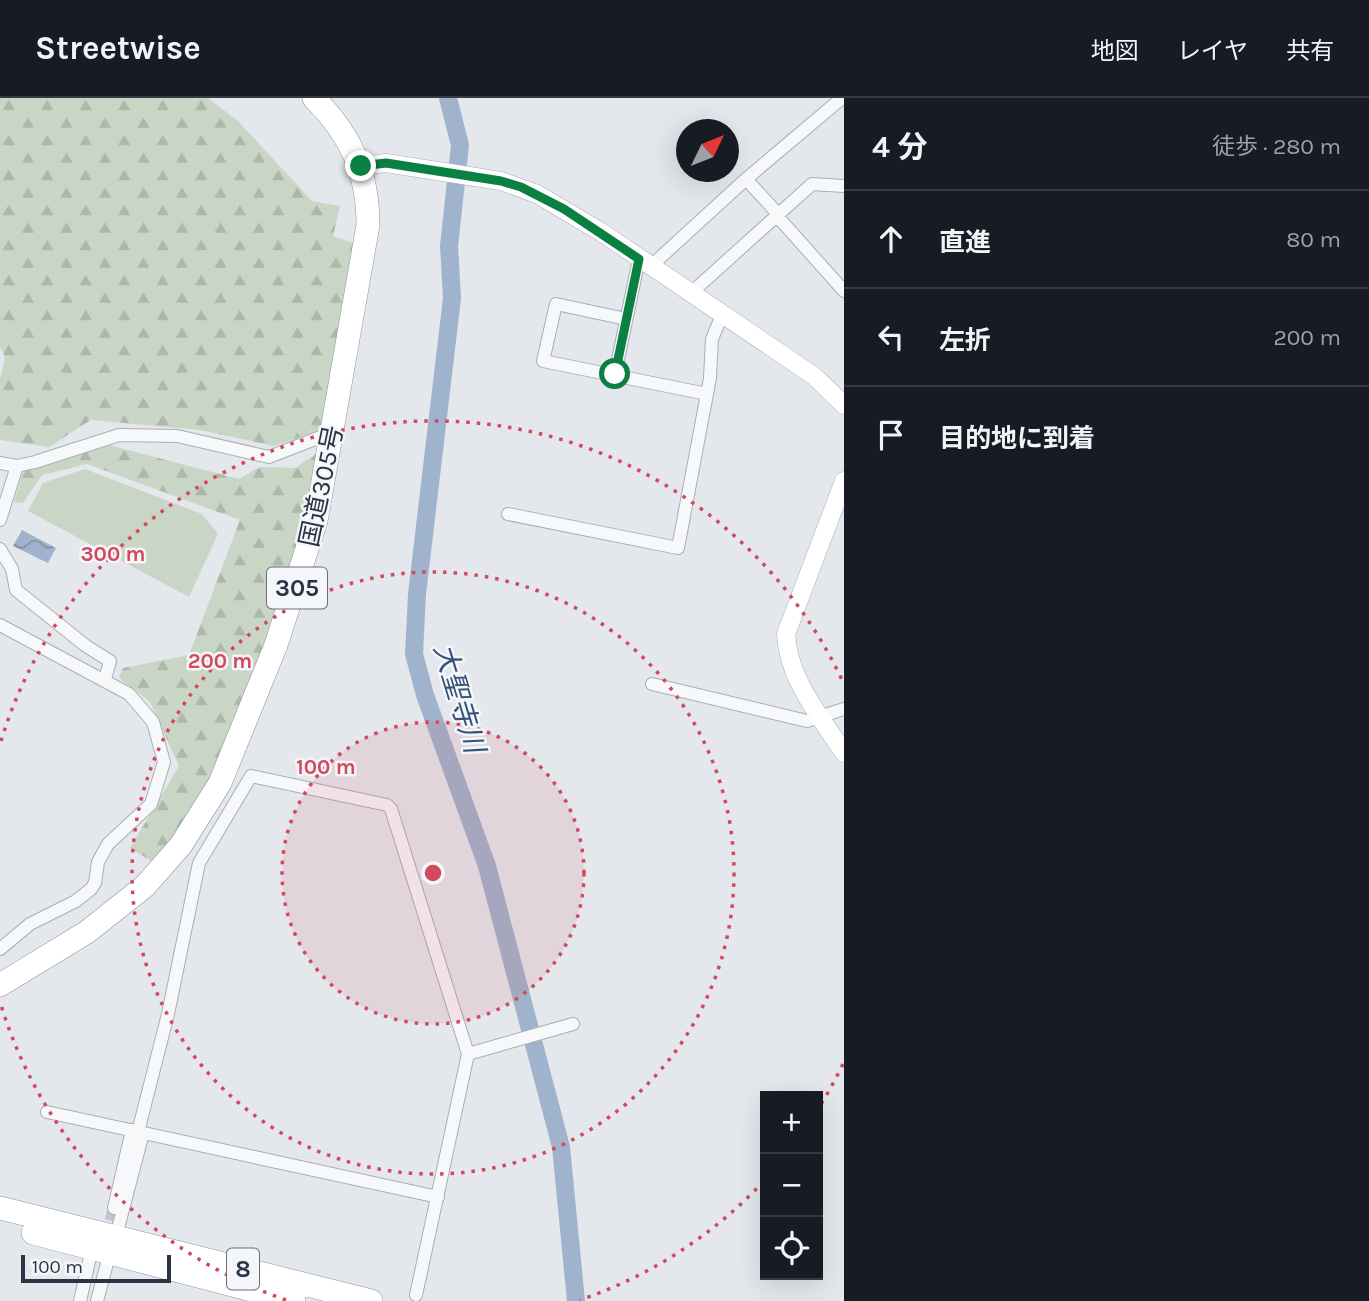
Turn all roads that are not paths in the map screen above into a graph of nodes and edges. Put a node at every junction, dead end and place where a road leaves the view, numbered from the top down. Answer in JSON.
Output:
{"nodes":[{"id":1,"x":314,"y":98,"type":"edge"},
{"id":2,"x":842,"y":98,"type":"edge"},
{"id":3,"x":361,"y":166,"type":"junction"},
{"id":4,"x":747,"y":179,"type":"junction"},
{"id":5,"x":844,"y":186,"type":"edge"},
{"id":6,"x":777,"y":215,"type":"junction"},
{"id":7,"x":645,"y":263,"type":"junction"},
{"id":8,"x":844,"y":291,"type":"edge"},
{"id":9,"x":691,"y":293,"type":"junction"},
{"id":10,"x":722,"y":314,"type":"junction"},
{"id":11,"x":626,"y":319,"type":"junction"},
{"id":12,"x":615,"y":374,"type":"junction"},
{"id":13,"x":707,"y":394,"type":"junction"},
{"id":14,"x":844,"y":405,"type":"edge"},
{"id":15,"x":331,"y":440,"type":"junction"},
{"id":16,"x":0,"y":463,"type":"edge"},
{"id":17,"x":17,"y":466,"type":"junction"},
{"id":18,"x":844,"y":481,"type":"edge"},
{"id":19,"x":508,"y":514,"type":"dead end"},
{"id":20,"x":0,"y":520,"type":"edge"},
{"id":21,"x":0,"y":549,"type":"edge"},
{"id":22,"x":0,"y":625,"type":"edge"},
{"id":23,"x":105,"y":679,"type":"junction"},
{"id":24,"x":652,"y":684,"type":"dead end"},
{"id":25,"x":844,"y":709,"type":"edge"},
{"id":26,"x":820,"y":717,"type":"junction"},
{"id":27,"x":844,"y":753,"type":"edge"},
{"id":28,"x":0,"y":949,"type":"edge"},
{"id":29,"x":0,"y":985,"type":"edge"},
{"id":30,"x":573,"y":1024,"type":"dead end"},
{"id":31,"x":474,"y":1052,"type":"junction"},
{"id":32,"x":47,"y":1112,"type":"dead end"},
{"id":33,"x":138,"y":1132,"type":"junction"},
{"id":34,"x":438,"y":1197,"type":"junction"},
{"id":35,"x":0,"y":1208,"type":"edge"},
{"id":36,"x":114,"y":1208,"type":"tunnel mouth"},
{"id":37,"x":0,"y":1224,"type":"edge"},
{"id":38,"x":104,"y":1249,"type":"junction"},
{"id":39,"x":416,"y":1295,"type":"dead end"},
{"id":40,"x":80,"y":1301,"type":"edge"},
{"id":41,"x":89,"y":1301,"type":"edge"},
{"id":42,"x":97,"y":1301,"type":"edge"},
{"id":43,"x":294,"y":1301,"type":"edge"},
{"id":44,"x":370,"y":1301,"type":"edge"}],
"edges":[{"from":1,"to":3,"type":"highway","name":"国道305号","number":"305"},
{"from":2,"to":4,"type":"street"},
{"from":3,"to":7,"type":"street"},
{"from":3,"to":15,"type":"highway","name":"国道305号","number":"305"},
{"from":4,"to":6,"type":"street"},
{"from":4,"to":7,"type":"street"},
{"from":5,"to":6,"type":"street"},
{"from":6,"to":8,"type":"street"},
{"from":6,"to":9,"type":"street"},
{"from":7,"to":9,"type":"street"},
{"from":7,"to":11,"type":"street"},
{"from":9,"to":10,"type":"street"},
{"from":10,"to":13,"type":"street"},
{"from":10,"to":14,"type":"street"},
{"from":11,"to":12,"type":"street"},
{"from":11,"to":12,"type":"street"},
{"from":12,"to":13,"type":"street"},
{"from":13,"to":19,"type":"street"},
{"from":15,"to":17,"type":"street"},
{"from":15,"to":29,"type":"highway","name":"国道305号","number":"305"},
{"from":16,"to":17,"type":"street"},
{"from":17,"to":20,"type":"street"},
{"from":18,"to":26,"type":"street"},
{"from":21,"to":23,"type":"street"},
{"from":22,"to":23,"type":"street"},
{"from":23,"to":28,"type":"street"},
{"from":24,"to":26,"type":"street"},
{"from":25,"to":26,"type":"street"},
{"from":26,"to":27,"type":"street"},
{"from":30,"to":31,"type":"street"},
{"from":31,"to":33,"type":"street"},
{"from":31,"to":34,"type":"street"},
{"from":32,"to":33,"type":"street"},
{"from":33,"to":34,"type":"street"},
{"from":33,"to":36,"type":"street"},
{"from":33,"to":38,"type":"street"},
{"from":34,"to":39,"type":"street"},
{"from":35,"to":38,"type":"highway","number":"8"},
{"from":37,"to":38,"type":"highway","number":"8"},
{"from":38,"to":40,"type":"street"},
{"from":38,"to":41,"type":"street"},
{"from":38,"to":42,"type":"street"},
{"from":38,"to":43,"type":"highway","number":"8"},
{"from":38,"to":44,"type":"highway","number":"8"}]}
